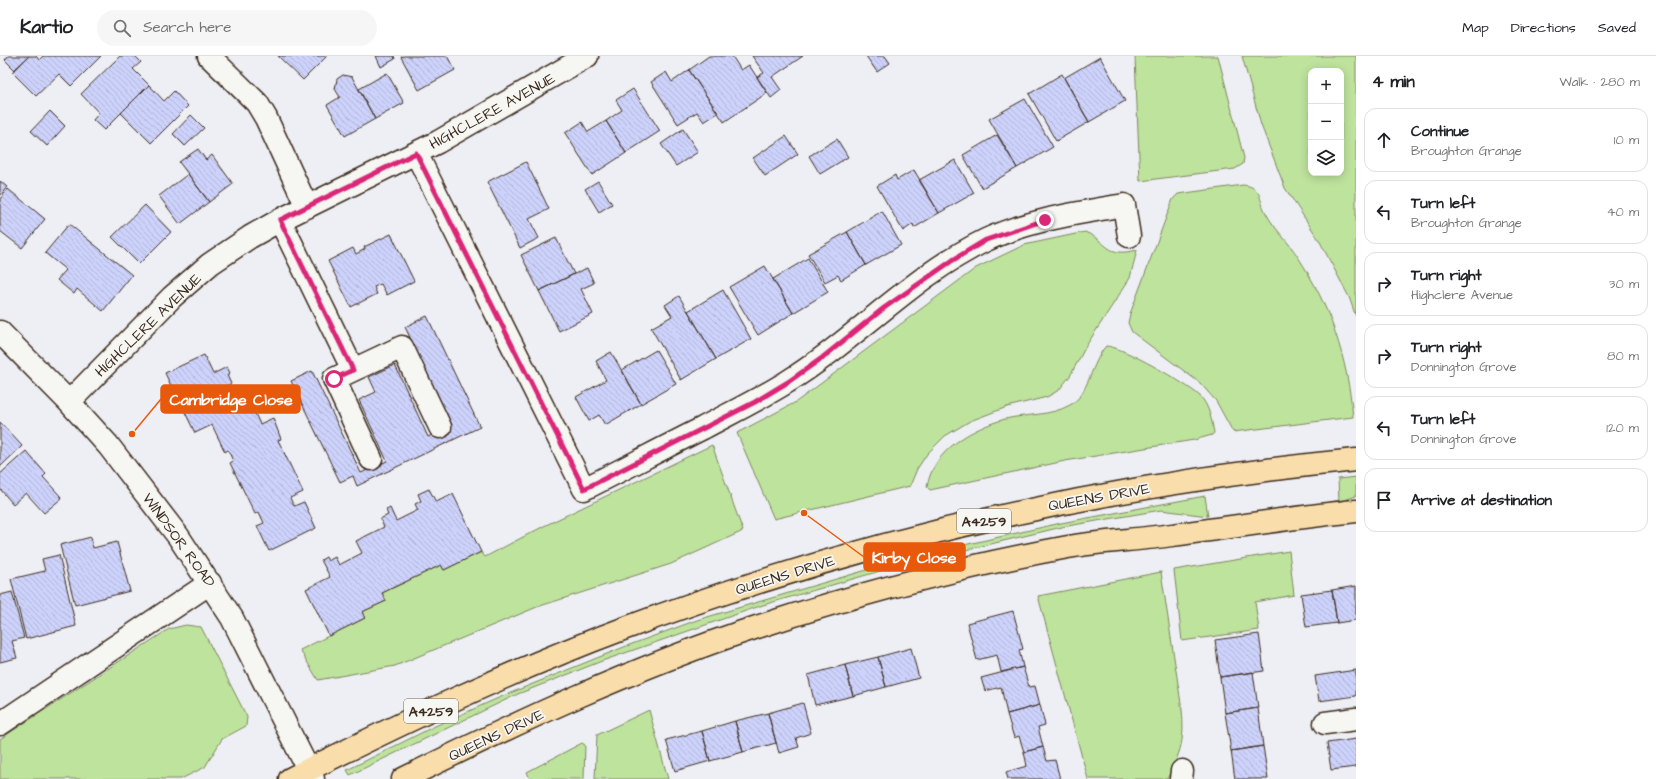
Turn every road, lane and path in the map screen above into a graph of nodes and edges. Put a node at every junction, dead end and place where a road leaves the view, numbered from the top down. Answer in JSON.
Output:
{"nodes":[{"id":1,"x":209,"y":56,"type":"edge"},
{"id":2,"x":587,"y":56,"type":"edge"},
{"id":3,"x":416,"y":153,"type":"junction"},
{"id":4,"x":307,"y":207,"type":"junction"},
{"id":5,"x":280,"y":220,"type":"junction"},
{"id":6,"x":1129,"y":236,"type":"dead end"},
{"id":7,"x":0,"y":332,"type":"edge"},
{"id":8,"x":353,"y":370,"type":"junction"},
{"id":9,"x":69,"y":402,"type":"junction"},
{"id":10,"x":440,"y":427,"type":"dead end"},
{"id":11,"x":371,"y":459,"type":"dead end"},
{"id":12,"x":1356,"y":460,"type":"edge"},
{"id":13,"x":1356,"y":511,"type":"edge"},
{"id":14,"x":210,"y":583,"type":"junction"},
{"id":15,"x":1356,"y":719,"type":"edge"},
{"id":16,"x":1325,"y":723,"type":"dead end"},
{"id":17,"x":0,"y":724,"type":"edge"},
{"id":18,"x":304,"y":776,"type":"edge"},
{"id":19,"x":403,"y":779,"type":"edge"}],
"edges":[{"from":1,"to":4,"type":"street"},
{"from":2,"to":3,"type":"street","name":"HIGHCLERE AVENUE"},
{"from":3,"to":4,"type":"street","name":"HIGHCLERE AVENUE"},
{"from":3,"to":6,"type":"street"},
{"from":4,"to":5,"type":"street","name":"HIGHCLERE AVENUE"},
{"from":5,"to":8,"type":"street"},
{"from":5,"to":9,"type":"street","name":"HIGHCLERE AVENUE"},
{"from":7,"to":9,"type":"street","name":"WINDSOR ROAD"},
{"from":8,"to":10,"type":"street"},
{"from":8,"to":11,"type":"street"},
{"from":9,"to":14,"type":"street","name":"WINDSOR ROAD"},
{"from":12,"to":18,"type":"main road","name":"QUEENS DRIVE","number":"A4259"},
{"from":13,"to":19,"type":"main road","name":"QUEENS DRIVE"},
{"from":14,"to":17,"type":"street"},
{"from":14,"to":18,"type":"street","name":"WINDSOR ROAD"},
{"from":15,"to":16,"type":"street"}]}
